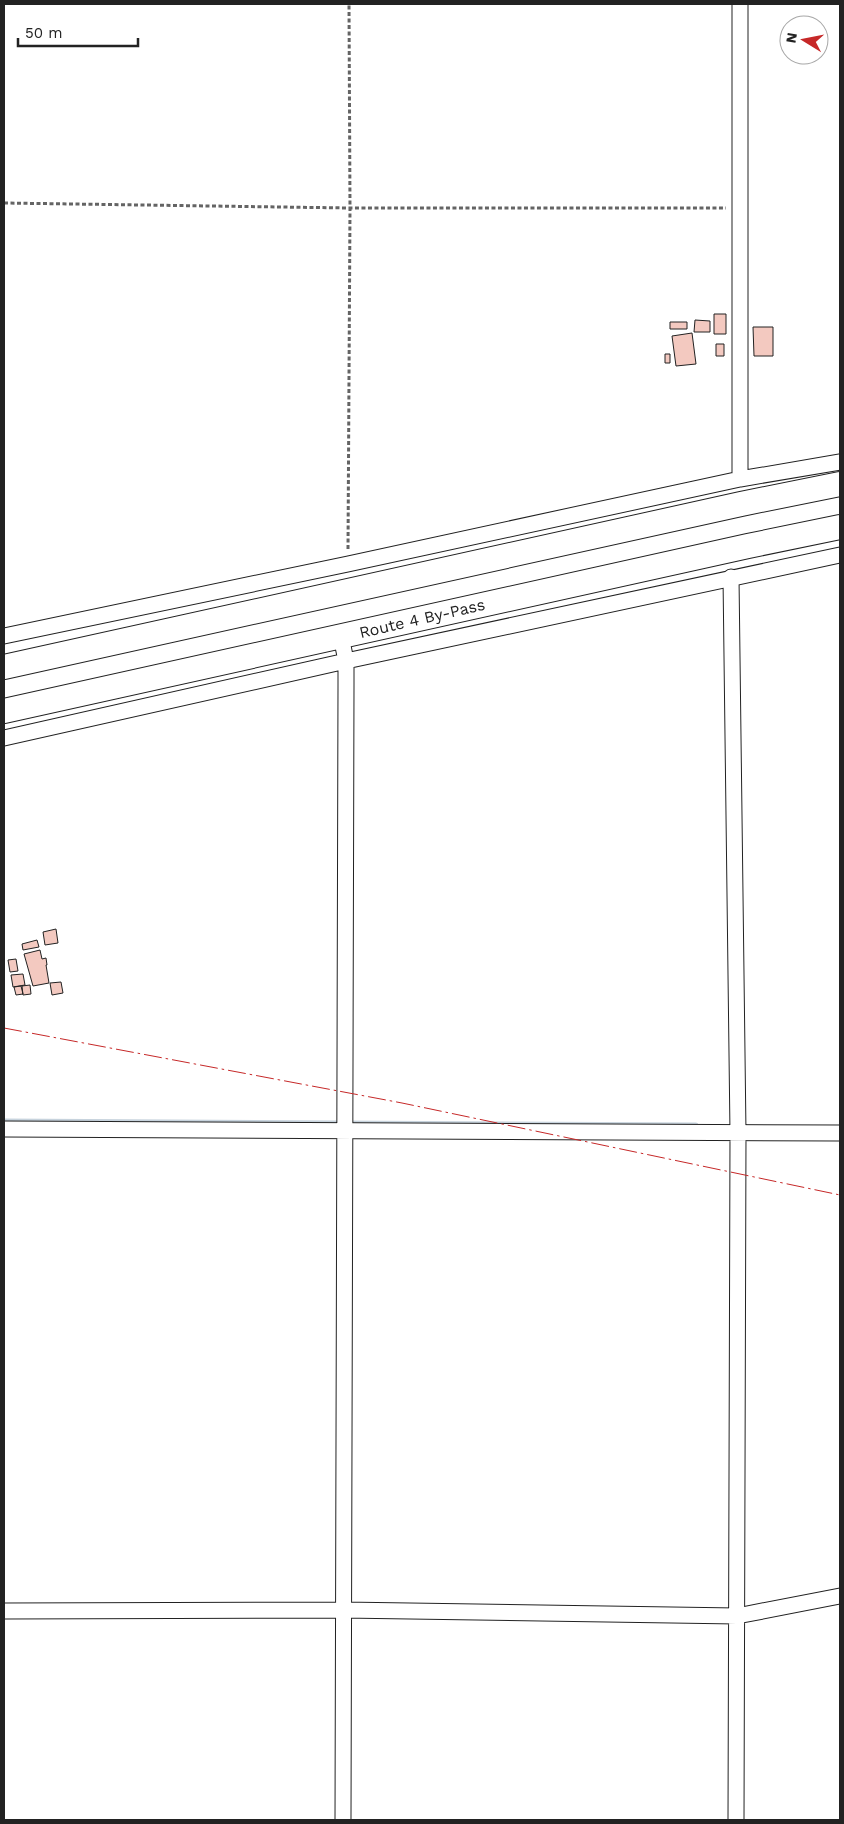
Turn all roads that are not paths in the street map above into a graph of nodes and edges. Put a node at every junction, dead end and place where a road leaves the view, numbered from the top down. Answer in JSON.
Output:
{"nodes":[{"id":1,"x":740,"y":4,"type":"edge"},
{"id":2,"x":840,"y":462,"type":"edge"},
{"id":3,"x":740,"y":479,"type":"junction"},
{"id":4,"x":840,"y":484,"type":"edge"},
{"id":5,"x":840,"y":527,"type":"edge"},
{"id":6,"x":840,"y":555,"type":"edge"},
{"id":7,"x":731,"y":578,"type":"junction"},
{"id":8,"x":4,"y":636,"type":"edge"},
{"id":9,"x":341,"y":636,"type":"junction"},
{"id":10,"x":346,"y":661,"type":"junction"},
{"id":11,"x":4,"y":667,"type":"edge"},
{"id":12,"x":4,"y":711,"type":"edge"},
{"id":13,"x":4,"y":738,"type":"edge"},
{"id":14,"x":4,"y":1130,"type":"edge"},
{"id":15,"x":346,"y":1131,"type":"junction"},
{"id":16,"x":738,"y":1133,"type":"junction"},
{"id":17,"x":840,"y":1133,"type":"edge"},
{"id":18,"x":840,"y":1596,"type":"edge"},
{"id":19,"x":343,"y":1610,"type":"junction"},
{"id":20,"x":4,"y":1611,"type":"edge"},
{"id":21,"x":738,"y":1616,"type":"junction"},
{"id":22,"x":343,"y":1820,"type":"edge"},
{"id":23,"x":736,"y":1820,"type":"edge"}],
"edges":[{"from":1,"to":3,"type":"street"},
{"from":2,"to":3,"type":"street"},
{"from":3,"to":8,"type":"street"},
{"from":4,"to":11,"type":"highway"},
{"from":5,"to":9,"type":"highway","name":"Route 4 By-Pass"},
{"from":6,"to":7,"type":"street"},
{"from":7,"to":10,"type":"street"},
{"from":7,"to":16,"type":"street"},
{"from":9,"to":10,"type":"street"},
{"from":9,"to":12,"type":"highway","name":"Route 4 By-Pass"},
{"from":10,"to":13,"type":"street"},
{"from":10,"to":15,"type":"street"},
{"from":14,"to":15,"type":"street"},
{"from":15,"to":16,"type":"street"},
{"from":15,"to":19,"type":"street"},
{"from":16,"to":17,"type":"street"},
{"from":16,"to":21,"type":"street"},
{"from":18,"to":21,"type":"street"},
{"from":19,"to":20,"type":"street"},
{"from":19,"to":21,"type":"street"},
{"from":19,"to":22,"type":"street"},
{"from":21,"to":23,"type":"street"}]}
